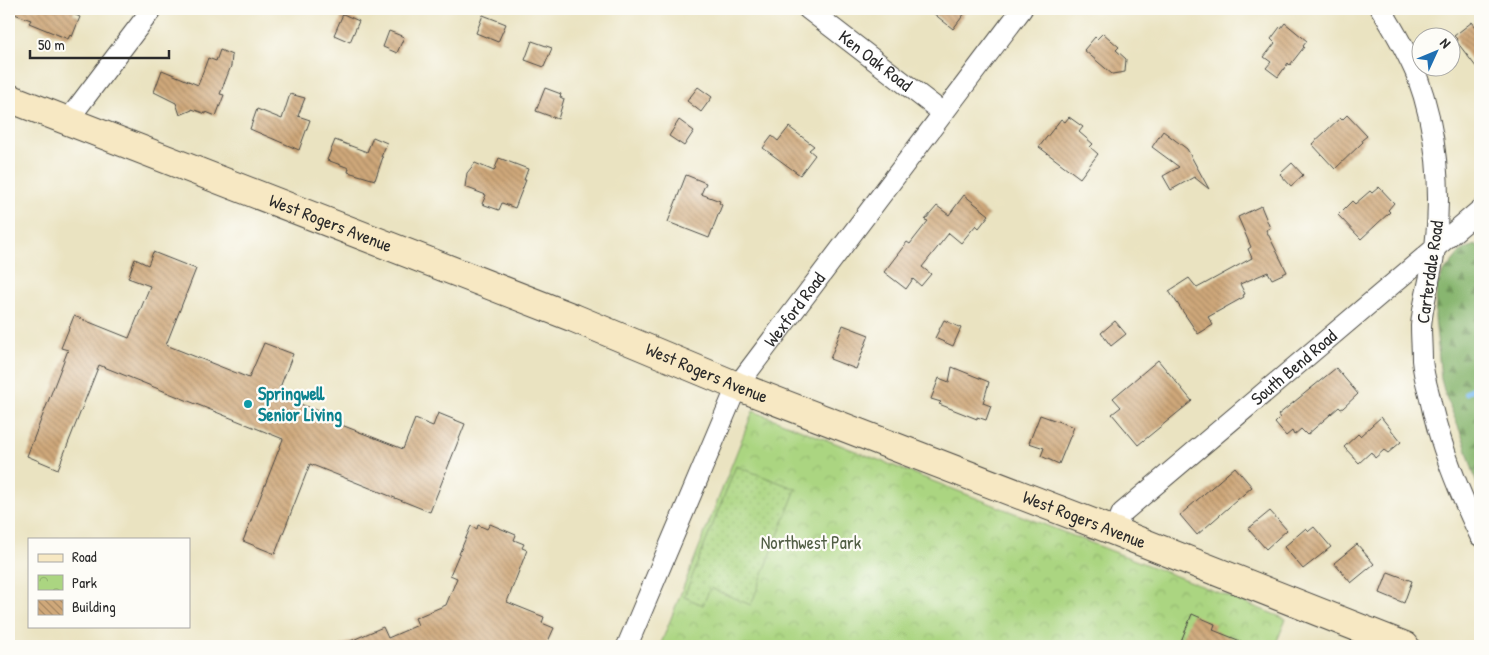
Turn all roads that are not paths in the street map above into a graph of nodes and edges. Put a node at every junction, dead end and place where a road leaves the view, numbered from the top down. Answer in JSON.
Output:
{"nodes":[{"id":1,"x":152,"y":9,"type":"edge"},
{"id":2,"x":808,"y":9,"type":"edge"},
{"id":3,"x":1022,"y":9,"type":"edge"},
{"id":4,"x":1381,"y":9,"type":"edge"},
{"id":5,"x":9,"y":98,"type":"edge"},
{"id":6,"x":943,"y":113,"type":"junction"},
{"id":7,"x":68,"y":120,"type":"junction"},
{"id":8,"x":1480,"y":210,"type":"edge"},
{"id":9,"x":1435,"y":248,"type":"junction"},
{"id":10,"x":738,"y":386,"type":"junction"},
{"id":11,"x":1114,"y":531,"type":"junction"},
{"id":12,"x":1480,"y":536,"type":"edge"},
{"id":13,"x":627,"y":646,"type":"edge"},
{"id":14,"x":1405,"y":646,"type":"edge"}],
"edges":[{"from":1,"to":7,"type":"street"},
{"from":2,"to":6,"type":"street","name":"Ken Oak Road"},
{"from":3,"to":6,"type":"street","name":"Wexford Road"},
{"from":4,"to":9,"type":"street","name":"Carterdale Road"},
{"from":5,"to":7,"type":"street","name":"West Rogers Avenue"},
{"from":6,"to":10,"type":"street","name":"Wexford Road"},
{"from":7,"to":10,"type":"street","name":"West Rogers Avenue"},
{"from":8,"to":9,"type":"street","name":"South Bend Road"},
{"from":9,"to":11,"type":"street","name":"South Bend Road"},
{"from":9,"to":12,"type":"street","name":"Carterdale Road"},
{"from":10,"to":11,"type":"street","name":"West Rogers Avenue"},
{"from":10,"to":13,"type":"street","name":"Wexford Road"},
{"from":11,"to":14,"type":"street","name":"West Rogers Avenue"}]}
